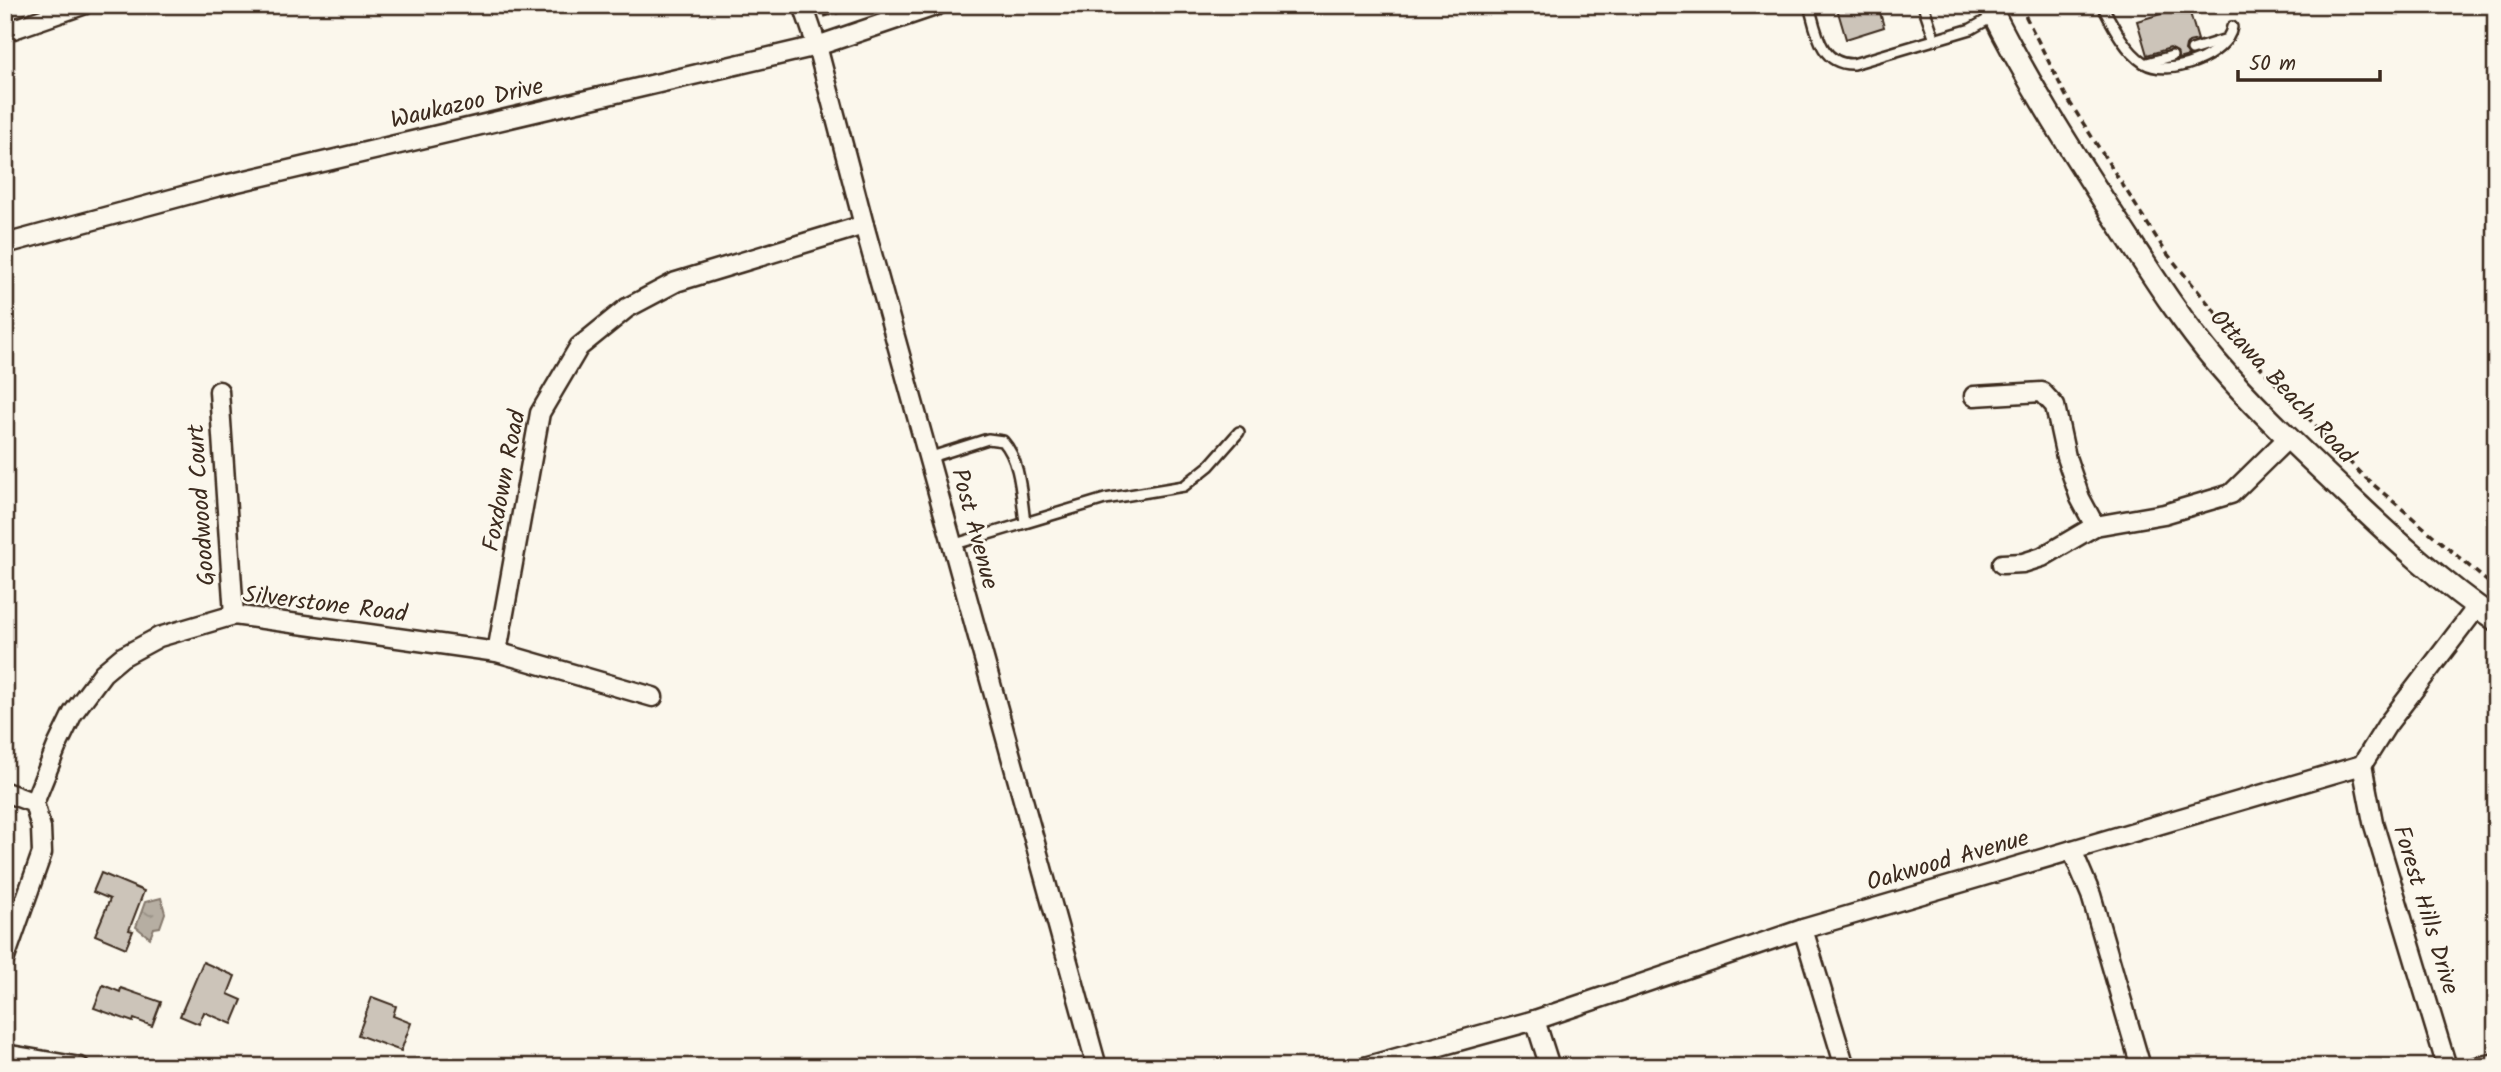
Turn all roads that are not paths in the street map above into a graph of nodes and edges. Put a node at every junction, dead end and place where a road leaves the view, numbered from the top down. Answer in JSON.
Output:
{"nodes":[{"id":1,"x":83,"y":5,"type":"edge"},
{"id":2,"x":938,"y":5,"type":"edge"},
{"id":3,"x":1809,"y":5,"type":"edge"},
{"id":4,"x":1923,"y":5,"type":"edge"},
{"id":5,"x":2102,"y":5,"type":"edge"},
{"id":6,"x":811,"y":10,"type":"edge"},
{"id":7,"x":1992,"y":11,"type":"edge"},
{"id":8,"x":2232,"y":27,"type":"dead end"},
{"id":9,"x":5,"y":32,"type":"edge"},
{"id":10,"x":2227,"y":39,"type":"junction"},
{"id":11,"x":1935,"y":40,"type":"junction"},
{"id":12,"x":817,"y":46,"type":"junction"},
{"id":13,"x":2192,"y":50,"type":"dead end"},
{"id":14,"x":2172,"y":56,"type":"dead end"},
{"id":15,"x":2146,"y":64,"type":"junction"},
{"id":16,"x":864,"y":225,"type":"junction"},
{"id":17,"x":5,"y":244,"type":"edge"},
{"id":18,"x":219,"y":391,"type":"dead end"},
{"id":19,"x":1973,"y":396,"type":"dead end"},
{"id":20,"x":1239,"y":432,"type":"dead end"},
{"id":21,"x":2288,"y":438,"type":"junction"},
{"id":22,"x":928,"y":457,"type":"junction"},
{"id":23,"x":1025,"y":522,"type":"junction"},
{"id":24,"x":2095,"y":526,"type":"junction"},
{"id":25,"x":952,"y":545,"type":"junction"},
{"id":26,"x":2002,"y":564,"type":"dead end"},
{"id":27,"x":2477,"y":607,"type":"junction"},
{"id":28,"x":233,"y":615,"type":"junction"},
{"id":29,"x":2496,"y":620,"type":"edge"},
{"id":30,"x":497,"y":652,"type":"junction"},
{"id":31,"x":653,"y":697,"type":"dead end"},
{"id":32,"x":2362,"y":765,"type":"junction"},
{"id":33,"x":5,"y":792,"type":"edge"},
{"id":34,"x":34,"y":803,"type":"junction"},
{"id":35,"x":2072,"y":850,"type":"junction"},
{"id":36,"x":1803,"y":929,"type":"junction"},
{"id":37,"x":8,"y":950,"type":"edge"},
{"id":38,"x":1535,"y":1020,"type":"junction"},
{"id":39,"x":5,"y":1054,"type":"edge"},
{"id":40,"x":1396,"y":1063,"type":"edge"},
{"id":41,"x":2496,"y":1063,"type":"edge"},
{"id":42,"x":80,"y":1067,"type":"edge"},
{"id":43,"x":1097,"y":1067,"type":"edge"},
{"id":44,"x":1364,"y":1067,"type":"edge"},
{"id":45,"x":1550,"y":1067,"type":"edge"},
{"id":46,"x":1845,"y":1067,"type":"edge"},
{"id":47,"x":2141,"y":1067,"type":"edge"},
{"id":48,"x":2447,"y":1067,"type":"edge"},
{"id":49,"x":2477,"y":1067,"type":"edge"}],
"edges":[{"from":1,"to":9,"type":"street"},
{"from":2,"to":12,"type":"street","name":"Waukazoo Drive"},
{"from":3,"to":11,"type":"lane"},
{"from":4,"to":11,"type":"lane"},
{"from":5,"to":15,"type":"lane"},
{"from":6,"to":12,"type":"street","name":"Post Avenue"},
{"from":7,"to":11,"type":"lane"},
{"from":7,"to":21,"type":"street","name":"Ottawa Beach Road"},
{"from":8,"to":10,"type":"lane"},
{"from":10,"to":13,"type":"lane"},
{"from":10,"to":15,"type":"lane"},
{"from":12,"to":16,"type":"street","name":"Post Avenue"},
{"from":12,"to":17,"type":"street","name":"Waukazoo Drive"},
{"from":14,"to":15,"type":"lane"},
{"from":16,"to":22,"type":"street","name":"Post Avenue"},
{"from":16,"to":30,"type":"street","name":"Foxdown Road"},
{"from":18,"to":28,"type":"street","name":"Goodwood Court"},
{"from":19,"to":24,"type":"street"},
{"from":20,"to":23,"type":"lane"},
{"from":21,"to":24,"type":"street"},
{"from":21,"to":27,"type":"street","name":"Ottawa Beach Road"},
{"from":22,"to":23,"type":"lane"},
{"from":22,"to":25,"type":"street","name":"Post Avenue"},
{"from":23,"to":25,"type":"lane"},
{"from":24,"to":26,"type":"street"},
{"from":25,"to":43,"type":"street","name":"Post Avenue"},
{"from":27,"to":29,"type":"street","name":"Ottawa Beach Road"},
{"from":27,"to":32,"type":"street"},
{"from":28,"to":30,"type":"street","name":"Silverstone Road"},
{"from":28,"to":34,"type":"street","name":"Silverstone Road"},
{"from":30,"to":31,"type":"street","name":"Silverstone Road"},
{"from":32,"to":35,"type":"street","name":"Oakwood Avenue"},
{"from":32,"to":48,"type":"street","name":"Forest Hills Drive"},
{"from":33,"to":34,"type":"street"},
{"from":34,"to":37,"type":"street"},
{"from":35,"to":36,"type":"street","name":"Oakwood Avenue"},
{"from":35,"to":47,"type":"street"},
{"from":36,"to":38,"type":"street","name":"Oakwood Avenue"},
{"from":36,"to":46,"type":"street"},
{"from":38,"to":40,"type":"street","name":"Oakwood Avenue"},
{"from":38,"to":45,"type":"street"},
{"from":39,"to":42,"type":"street"},
{"from":40,"to":44,"type":"street","name":"Oakwood Avenue"},
{"from":41,"to":49,"type":"street"}]}
